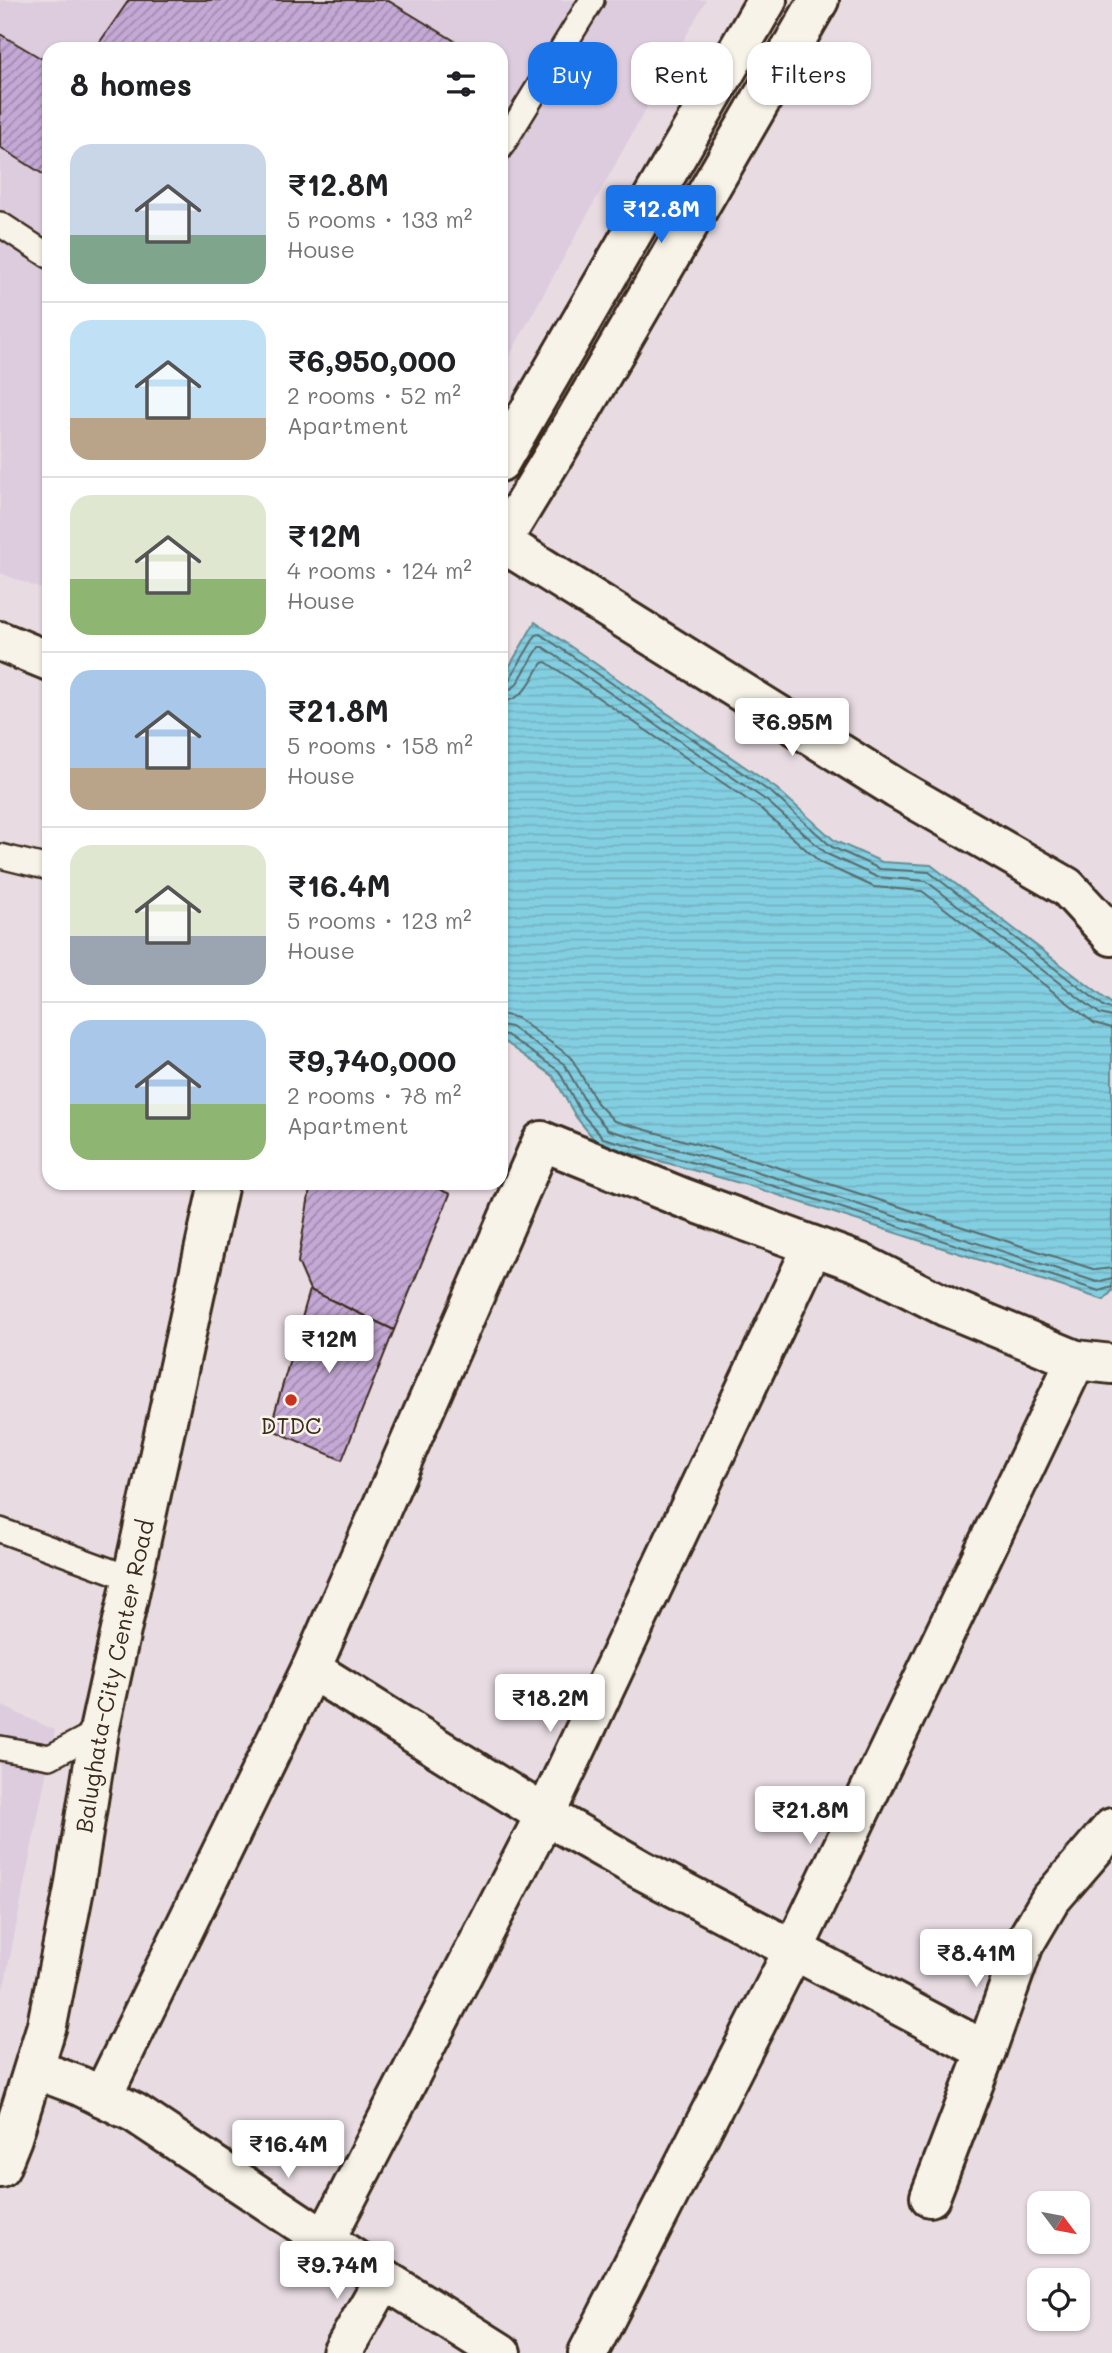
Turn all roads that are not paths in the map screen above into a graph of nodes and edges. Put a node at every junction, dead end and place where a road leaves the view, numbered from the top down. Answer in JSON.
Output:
{"nodes":[{"id":1,"x":592,"y":0,"type":"edge"},
{"id":2,"x":767,"y":0,"type":"edge"},
{"id":3,"x":819,"y":0,"type":"edge"},
{"id":4,"x":508,"y":136,"type":"edge"},
{"id":5,"x":0,"y":224,"type":"edge"},
{"id":6,"x":42,"y":251,"type":"edge"},
{"id":7,"x":508,"y":447,"type":"edge"},
{"id":8,"x":508,"y":531,"type":"edge"},
{"id":9,"x":508,"y":546,"type":"edge"},
{"id":10,"x":0,"y":641,"type":"edge"},
{"id":11,"x":42,"y":658,"type":"edge"},
{"id":12,"x":0,"y":856,"type":"edge"},
{"id":13,"x":42,"y":866,"type":"edge"},
{"id":14,"x":1112,"y":936,"type":"edge"},
{"id":15,"x":217,"y":1190,"type":"edge"},
{"id":16,"x":813,"y":1246,"type":"junction"},
{"id":17,"x":1094,"y":1362,"type":"edge"},
{"id":18,"x":0,"y":1530,"type":"edge"},
{"id":19,"x":133,"y":1578,"type":"junction"},
{"id":20,"x":311,"y":1669,"type":"junction"},
{"id":21,"x":99,"y":1731,"type":"junction"},
{"id":22,"x":0,"y":1748,"type":"edge"},
{"id":23,"x":545,"y":1815,"type":"junction"},
{"id":24,"x":1112,"y":1828,"type":"edge"},
{"id":25,"x":793,"y":1951,"type":"junction"},
{"id":26,"x":986,"y":2051,"type":"junction"},
{"id":27,"x":43,"y":2072,"type":"dead end"},
{"id":28,"x":102,"y":2097,"type":"junction"},
{"id":29,"x":0,"y":2168,"type":"edge"},
{"id":30,"x":930,"y":2197,"type":"dead end"},
{"id":31,"x":325,"y":2240,"type":"junction"},
{"id":32,"x":384,"y":2279,"type":"junction"},
{"id":33,"x":342,"y":2353,"type":"edge"},
{"id":34,"x":500,"y":2353,"type":"edge"},
{"id":35,"x":588,"y":2353,"type":"edge"}],
"edges":[{"from":1,"to":4,"type":"lane"},
{"from":2,"to":7,"type":"street"},
{"from":3,"to":8,"type":"street"},
{"from":5,"to":6,"type":"lane"},
{"from":9,"to":14,"type":"street"},
{"from":10,"to":11,"type":"street"},
{"from":12,"to":13,"type":"lane"},
{"from":15,"to":19,"type":"street","name":"Balughata-City Center Road"},
{"from":16,"to":17,"type":"street"},
{"from":16,"to":20,"type":"street"},
{"from":16,"to":23,"type":"street"},
{"from":17,"to":25,"type":"street"},
{"from":18,"to":19,"type":"lane"},
{"from":19,"to":21,"type":"street","name":"Balughata-City Center Road"},
{"from":20,"to":23,"type":"street"},
{"from":20,"to":28,"type":"street"},
{"from":21,"to":22,"type":"lane"},
{"from":21,"to":29,"type":"street","name":"Balughata-City Center Road"},
{"from":23,"to":25,"type":"street"},
{"from":23,"to":31,"type":"street"},
{"from":24,"to":26,"type":"street"},
{"from":25,"to":26,"type":"street"},
{"from":25,"to":35,"type":"street"},
{"from":26,"to":30,"type":"street"},
{"from":27,"to":28,"type":"street"},
{"from":28,"to":31,"type":"street"},
{"from":31,"to":32,"type":"street"},
{"from":32,"to":33,"type":"street"},
{"from":32,"to":34,"type":"street"}]}
